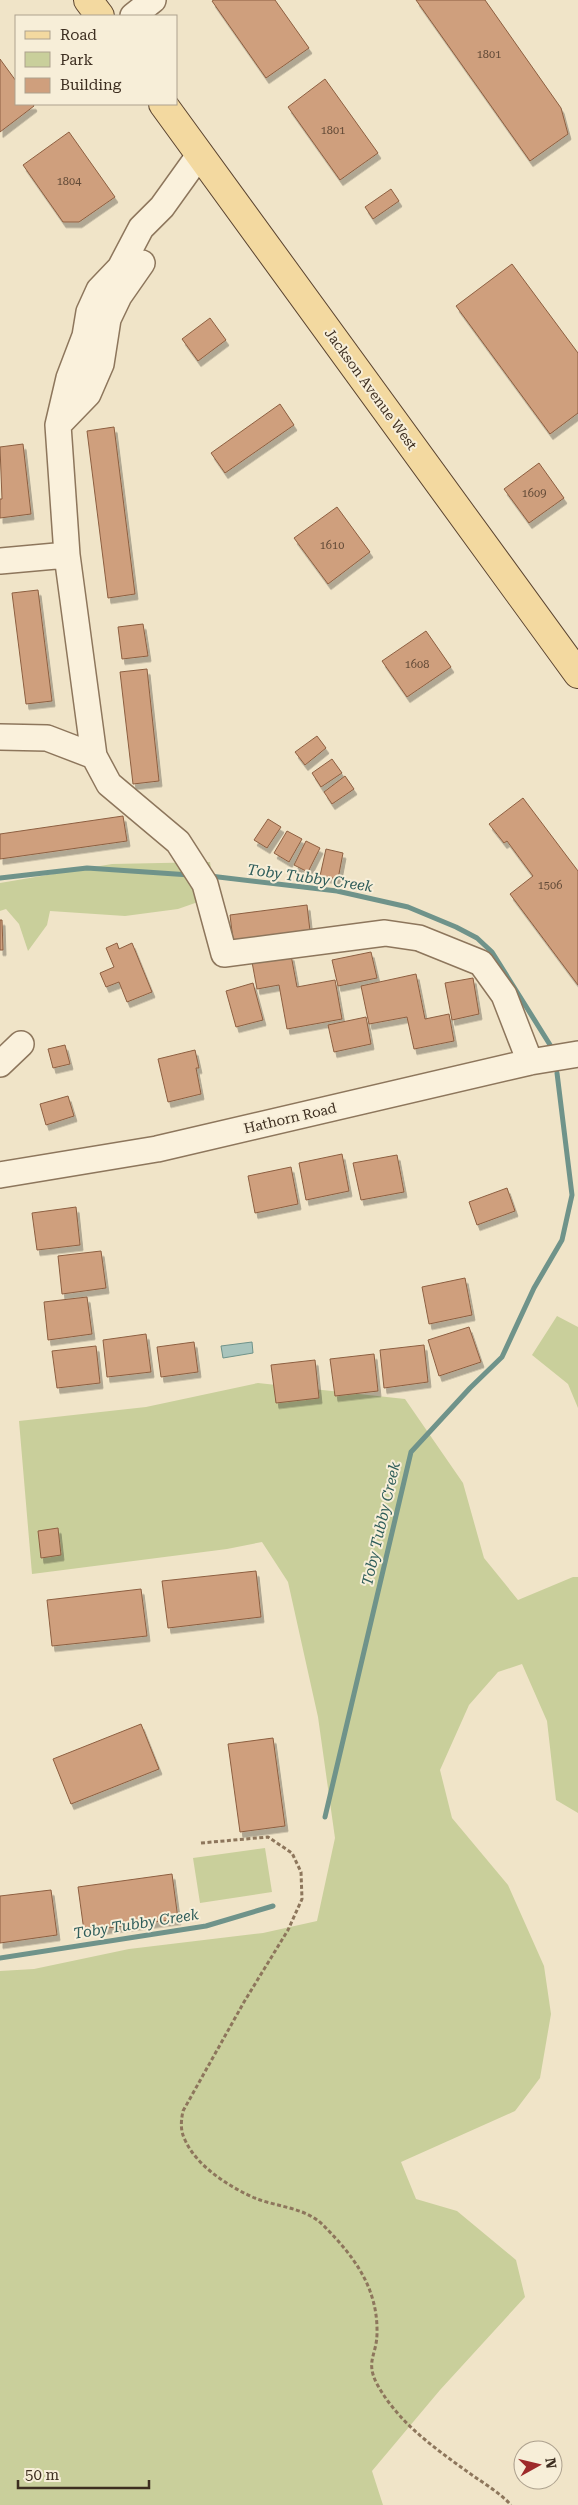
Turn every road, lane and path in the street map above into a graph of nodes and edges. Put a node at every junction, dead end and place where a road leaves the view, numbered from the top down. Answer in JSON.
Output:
{"nodes":[{"id":1,"x":88,"y":0,"type":"edge"},
{"id":2,"x":153,"y":0,"type":"edge"},
{"id":3,"x":99,"y":15,"type":"edge"},
{"id":4,"x":134,"y":15,"type":"edge"},
{"id":5,"x":164,"y":105,"type":"edge"},
{"id":6,"x":200,"y":154,"type":"junction"},
{"id":7,"x":67,"y":555,"type":"junction"},
{"id":8,"x":0,"y":562,"type":"edge"},
{"id":9,"x":578,"y":674,"type":"edge"},
{"id":10,"x":0,"y":737,"type":"edge"},
{"id":11,"x":94,"y":756,"type":"junction"},
{"id":12,"x":20,"y":1044,"type":"dead end"},
{"id":13,"x":578,"y":1054,"type":"edge"},
{"id":14,"x":530,"y":1062,"type":"junction"},
{"id":15,"x":0,"y":1064,"type":"edge"},
{"id":16,"x":0,"y":1175,"type":"edge"},
{"id":17,"x":201,"y":1843,"type":"dead end"},
{"id":18,"x":511,"y":2505,"type":"edge"}],
"edges":[{"from":1,"to":3,"type":"main road"},
{"from":2,"to":4,"type":"street"},
{"from":5,"to":6,"type":"main road","name":"Jackson Avenue West"},
{"from":6,"to":7,"type":"street"},
{"from":6,"to":9,"type":"main road","name":"Jackson Avenue West"},
{"from":7,"to":8,"type":"street"},
{"from":7,"to":11,"type":"street"},
{"from":10,"to":11,"type":"street"},
{"from":11,"to":14,"type":"street"},
{"from":12,"to":15,"type":"street"},
{"from":13,"to":14,"type":"street","name":"Hathorn Road"},
{"from":14,"to":16,"type":"street","name":"Hathorn Road"},
{"from":17,"to":18,"type":"path"}]}
